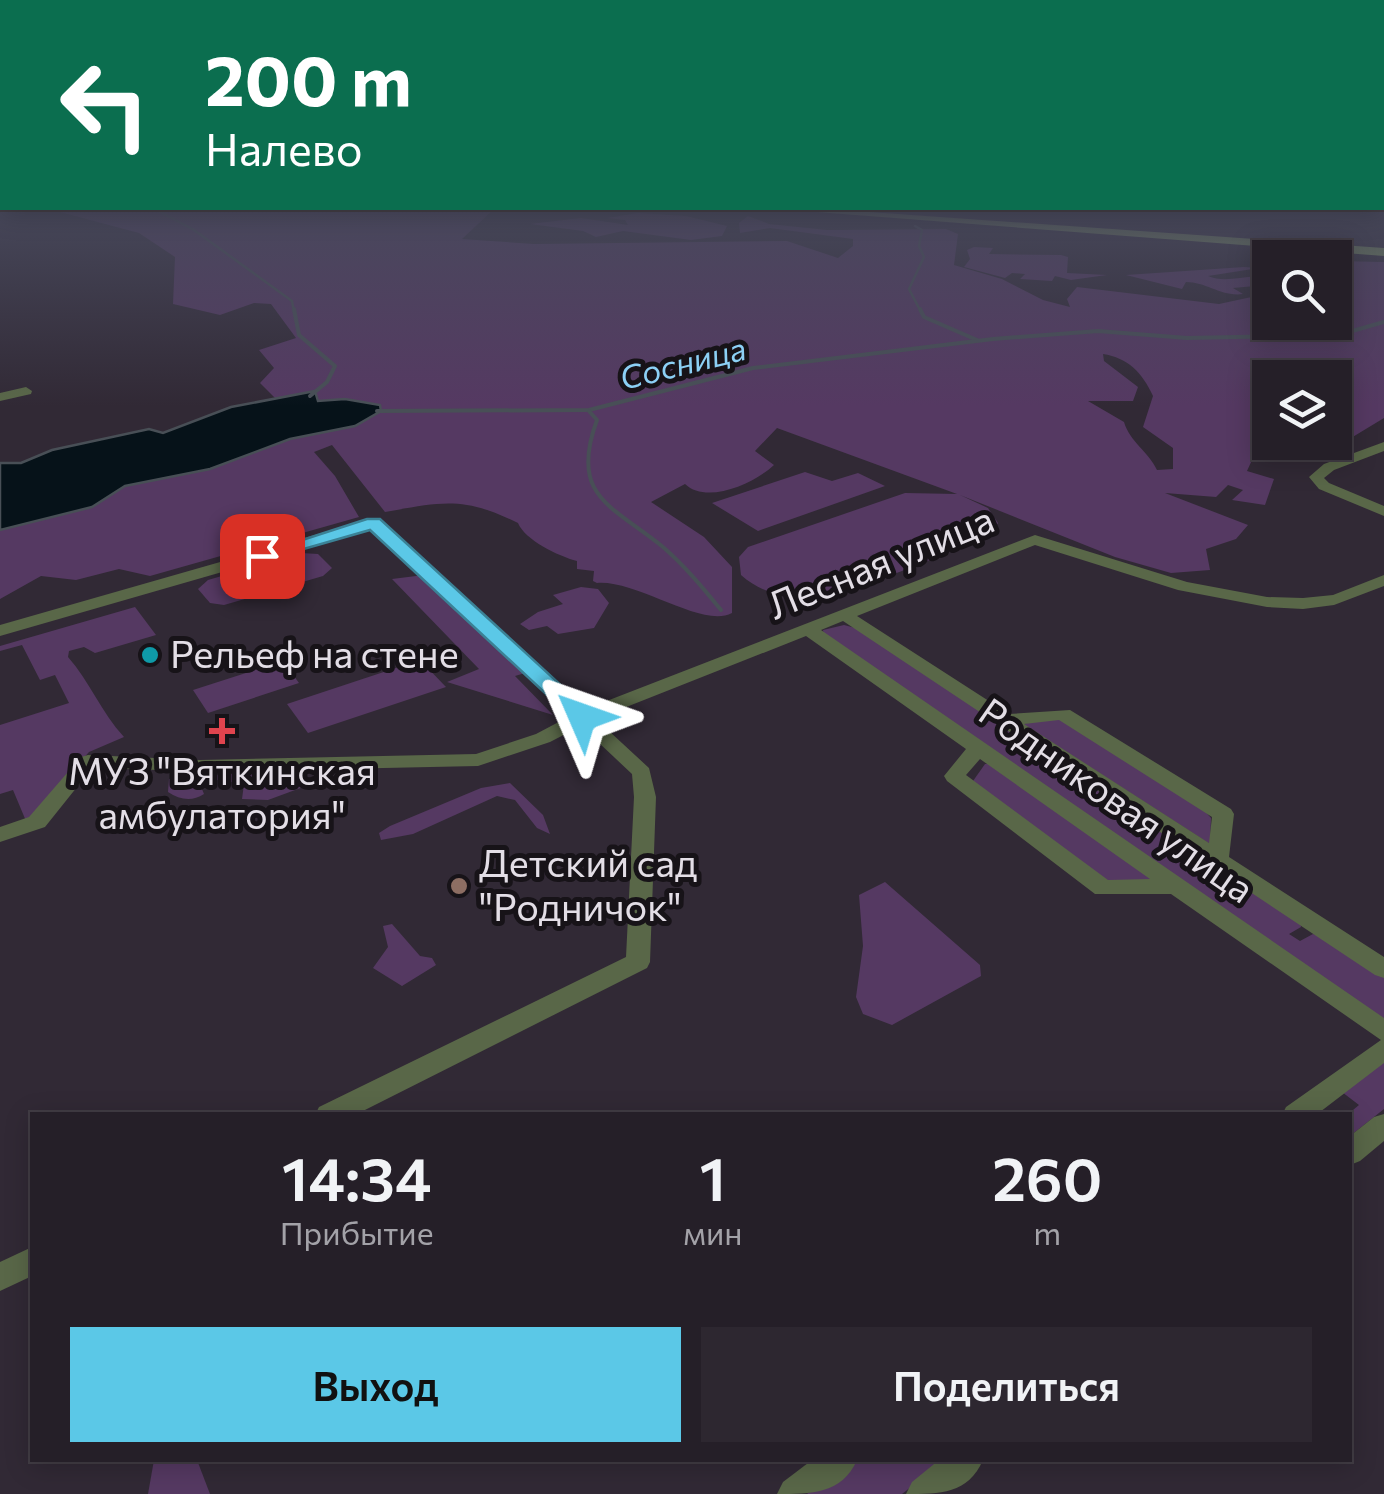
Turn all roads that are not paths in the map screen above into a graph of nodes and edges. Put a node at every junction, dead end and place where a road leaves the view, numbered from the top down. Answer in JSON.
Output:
{"nodes":[{"id":1,"x":26,"y":391,"type":"dead end"},
{"id":2,"x":0,"y":397,"type":"edge"},
{"id":3,"x":1384,"y":446,"type":"edge"},
{"id":4,"x":1384,"y":511,"type":"edge"},
{"id":5,"x":1384,"y":580,"type":"edge"},
{"id":6,"x":846,"y":616,"type":"junction"},
{"id":7,"x":809,"y":630,"type":"junction"},
{"id":8,"x":0,"y":631,"type":"edge"},
{"id":9,"x":582,"y":717,"type":"junction"},
{"id":10,"x":1005,"y":720,"type":"junction"},
{"id":11,"x":978,"y":748,"type":"junction"},
{"id":12,"x":0,"y":835,"type":"edge"},
{"id":13,"x":1218,"y":860,"type":"junction"},
{"id":14,"x":1176,"y":886,"type":"junction"},
{"id":15,"x":1384,"y":969,"type":"edge"},
{"id":16,"x":1384,"y":1030,"type":"edge"},
{"id":17,"x":1384,"y":1048,"type":"edge"},
{"id":18,"x":335,"y":1112,"type":"edge"},
{"id":19,"x":1300,"y":1112,"type":"edge"},
{"id":20,"x":1384,"y":1126,"type":"edge"},
{"id":21,"x":1352,"y":1150,"type":"edge"},
{"id":22,"x":30,"y":1262,"type":"edge"},
{"id":23,"x":0,"y":1277,"type":"edge"},
{"id":24,"x":837,"y":1462,"type":"edge"},
{"id":25,"x":964,"y":1462,"type":"edge"},
{"id":26,"x":795,"y":1494,"type":"edge"},
{"id":27,"x":924,"y":1494,"type":"edge"}],
"edges":[{"from":1,"to":2,"type":"street"},
{"from":3,"to":4,"type":"street"},
{"from":5,"to":6,"type":"street","name":"Лесная улица"},
{"from":6,"to":7,"type":"street","name":"Лесная улица"},
{"from":6,"to":10,"type":"street","name":"Родниковая улица"},
{"from":7,"to":9,"type":"street","name":"Лесная улица"},
{"from":7,"to":11,"type":"street","name":"Родниковая улица"},
{"from":8,"to":9,"type":"street"},
{"from":9,"to":12,"type":"street","name":"Лесная улица"},
{"from":9,"to":18,"type":"street"},
{"from":10,"to":13,"type":"street","name":"Родниковая улица"},
{"from":10,"to":13,"type":"street"},
{"from":11,"to":14,"type":"street","name":"Родниковая улица"},
{"from":11,"to":14,"type":"street"},
{"from":13,"to":15,"type":"street","name":"Родниковая улица"},
{"from":14,"to":16,"type":"street","name":"Родниковая улица"},
{"from":17,"to":19,"type":"street"},
{"from":20,"to":21,"type":"street"},
{"from":22,"to":23,"type":"street"},
{"from":24,"to":26,"type":"street"},
{"from":25,"to":27,"type":"street"}]}
